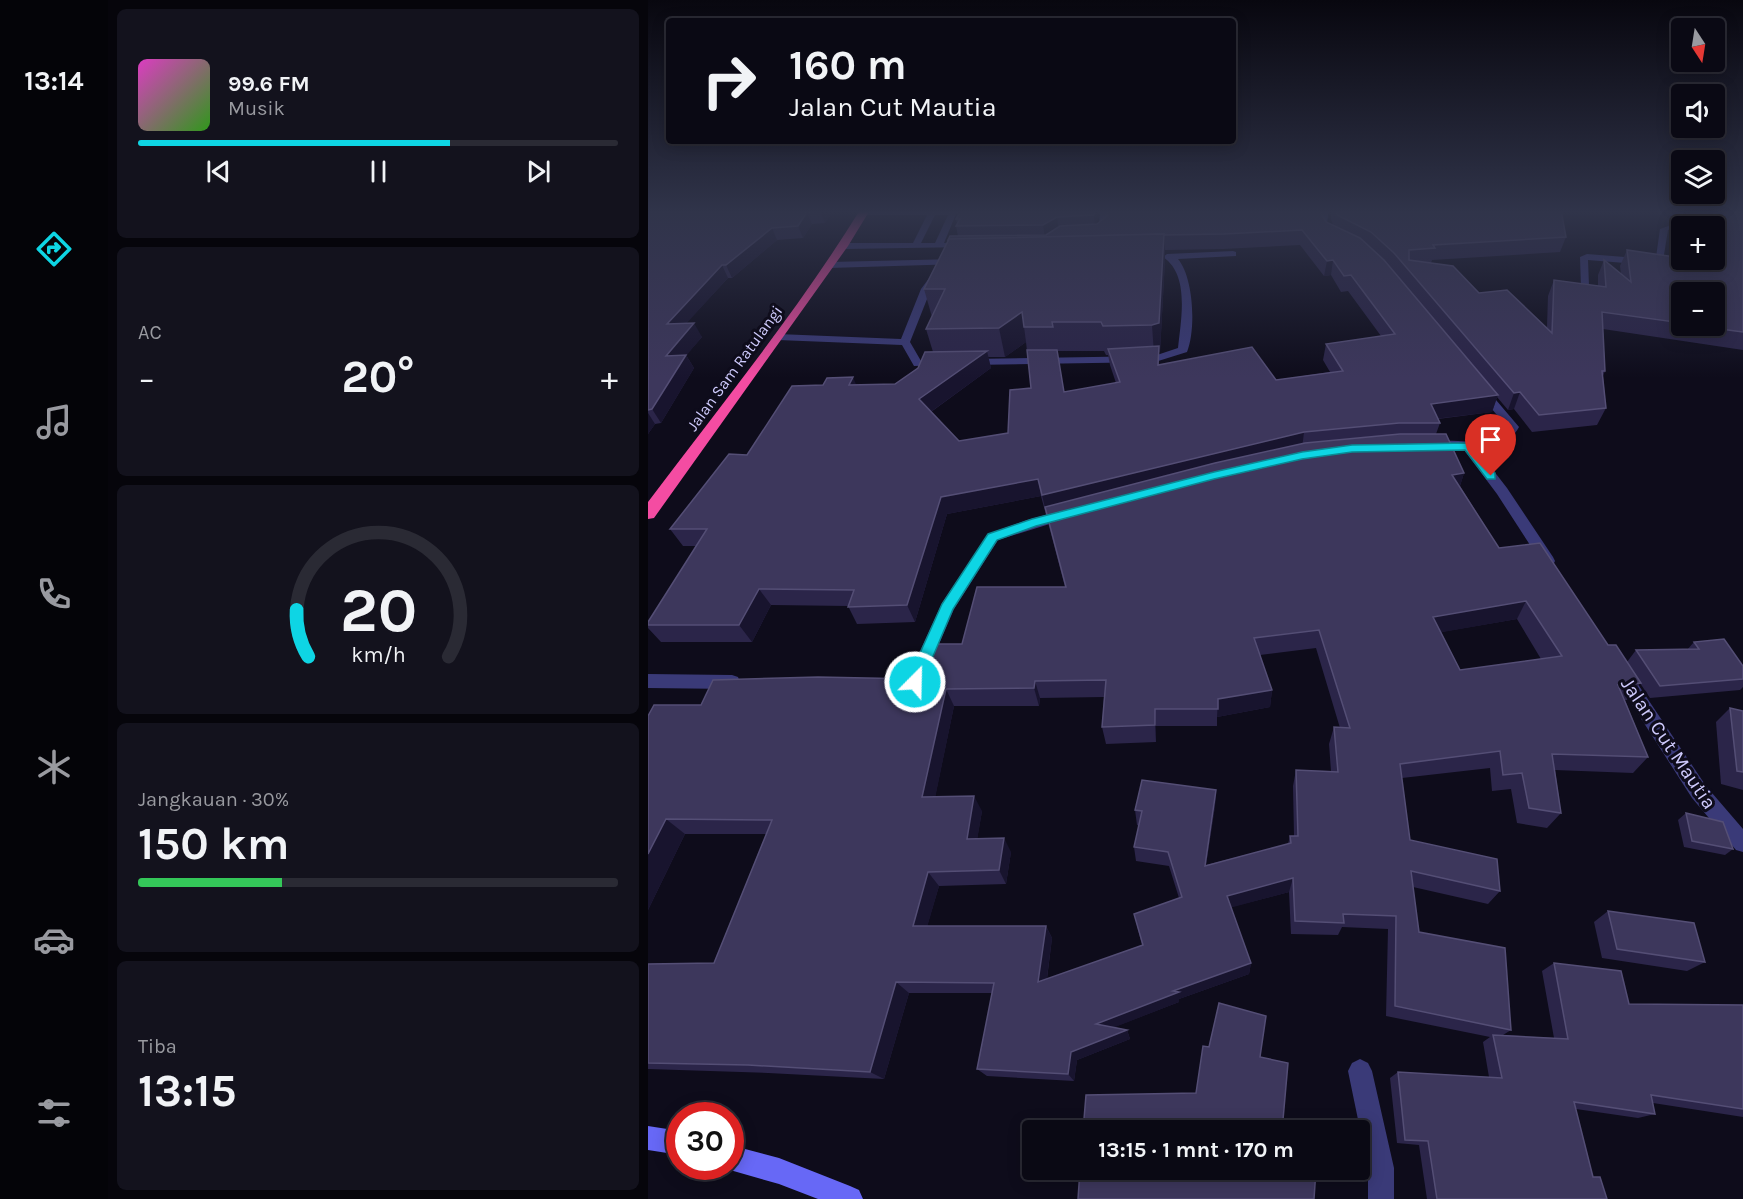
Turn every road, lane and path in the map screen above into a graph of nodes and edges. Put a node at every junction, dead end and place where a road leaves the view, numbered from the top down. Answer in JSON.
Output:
{"nodes":[{"id":1,"x":828,"y":266,"type":"edge"},
{"id":2,"x":941,"y":266,"type":"edge"},
{"id":3,"x":1179,"y":266,"type":"edge"},
{"id":4,"x":1583,"y":266,"type":"edge"},
{"id":5,"x":1584,"y":286,"type":"edge"},
{"id":6,"x":778,"y":337,"type":"junction"},
{"id":7,"x":905,"y":342,"type":"junction"},
{"id":8,"x":953,"y":363,"type":"edge"},
{"id":9,"x":965,"y":363,"type":"edge"},
{"id":10,"x":1474,"y":380,"type":"edge"},
{"id":11,"x":1416,"y":446,"type":"edge"},
{"id":12,"x":1468,"y":446,"type":"junction"},
{"id":13,"x":649,"y":511,"type":"edge"},
{"id":14,"x":1076,"y":512,"type":"edge"},
{"id":15,"x":1559,"y":578,"type":"edge"},
{"id":16,"x":1616,"y":664,"type":"edge"},
{"id":17,"x":920,"y":672,"type":"edge"},
{"id":18,"x":648,"y":681,"type":"edge"},
{"id":19,"x":752,"y":682,"type":"edge"},
{"id":20,"x":1743,"y":843,"type":"edge"},
{"id":21,"x":1360,"y":1071,"type":"dead end"},
{"id":22,"x":648,"y":1138,"type":"edge"},
{"id":23,"x":666,"y":1141,"type":"edge"},
{"id":24,"x":744,"y":1161,"type":"edge"},
{"id":25,"x":850,"y":1199,"type":"edge"},
{"id":26,"x":1381,"y":1199,"type":"edge"}],
"edges":[{"from":1,"to":6,"type":"highway","name":"Jalan Sam Ratulangi"},
{"from":2,"to":7,"type":"street"},
{"from":3,"to":9,"type":"street"},
{"from":4,"to":5,"type":"street"},
{"from":6,"to":7,"type":"street"},
{"from":6,"to":13,"type":"highway","name":"Jalan Sam Ratulangi"},
{"from":7,"to":8,"type":"street"},
{"from":10,"to":12,"type":"street"},
{"from":11,"to":12,"type":"street"},
{"from":12,"to":15,"type":"street"},
{"from":14,"to":17,"type":"street"},
{"from":16,"to":20,"type":"street","name":"Jalan Cut Mautia"},
{"from":18,"to":19,"type":"street"},
{"from":21,"to":26,"type":"street"},
{"from":22,"to":23,"type":"street"},
{"from":24,"to":25,"type":"street"}]}
